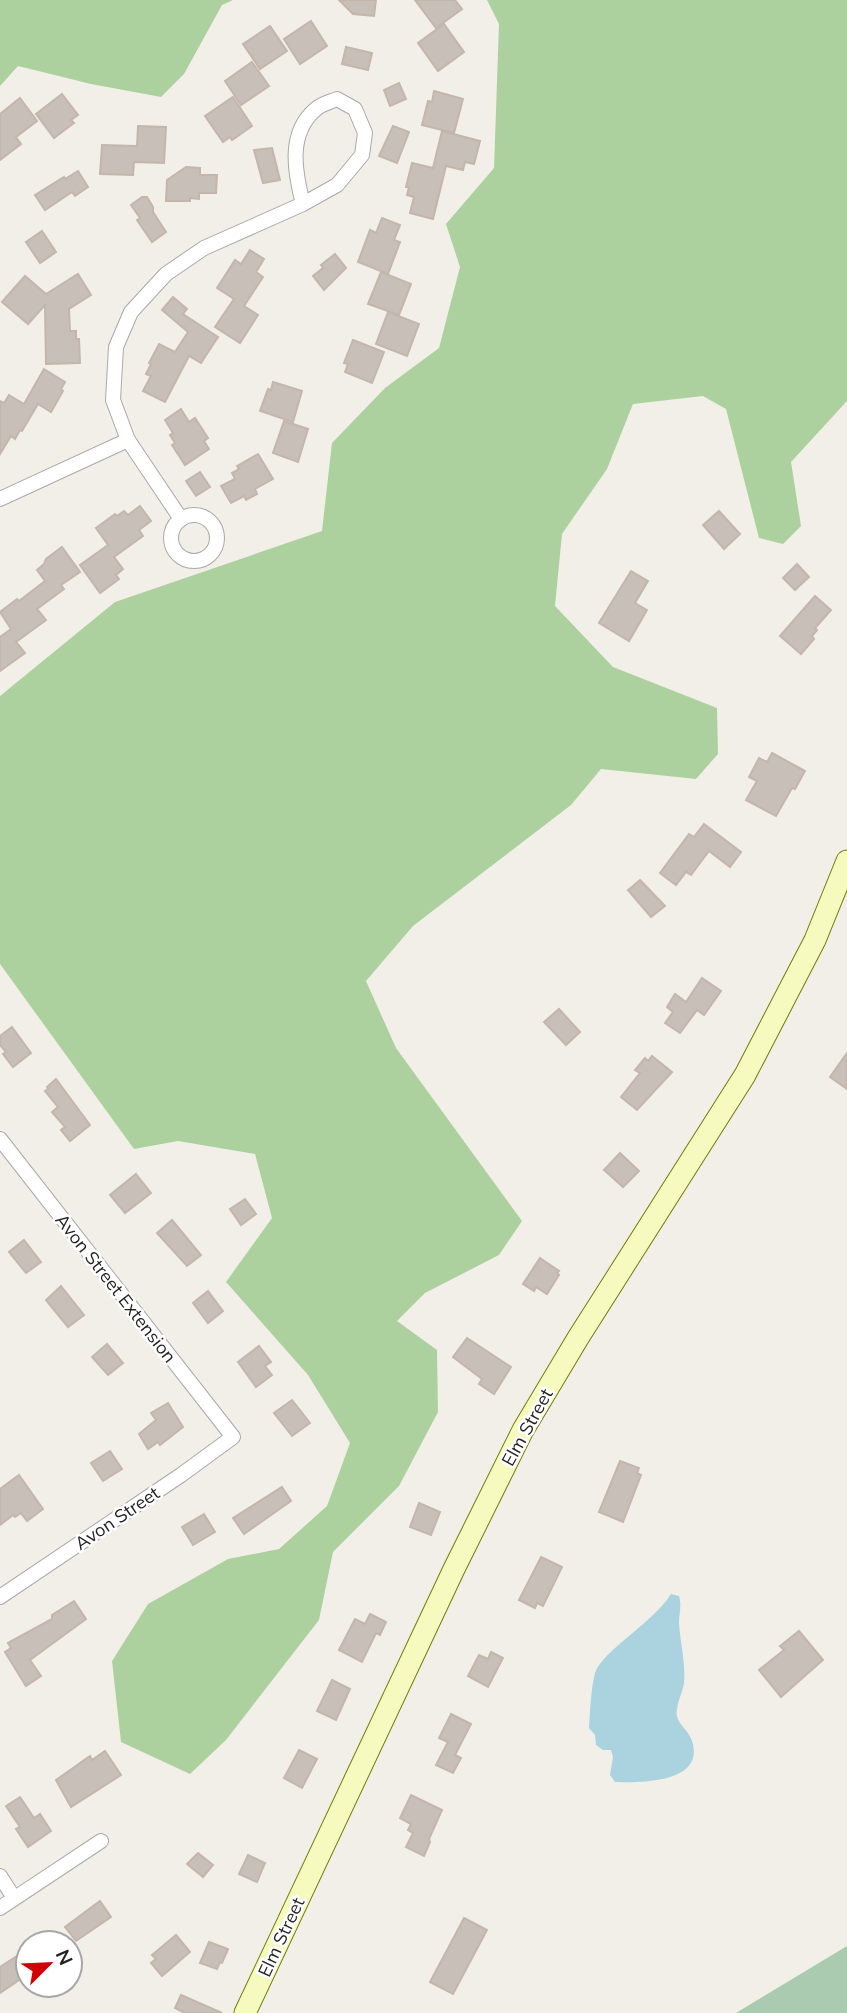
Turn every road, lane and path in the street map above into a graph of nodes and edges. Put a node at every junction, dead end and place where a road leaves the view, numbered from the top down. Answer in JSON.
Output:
{"nodes":[{"id":1,"x":303,"y":204,"type":"junction"},
{"id":2,"x":128,"y":440,"type":"junction"},
{"id":3,"x":0,"y":499,"type":"edge"},
{"id":4,"x":181,"y":519,"type":"dead end"},
{"id":5,"x":847,"y":861,"type":"edge"},
{"id":6,"x":0,"y":1139,"type":"edge"},
{"id":7,"x":233,"y":1437,"type":"joint"},
{"id":8,"x":0,"y":1597,"type":"edge"},
{"id":9,"x":101,"y":1841,"type":"dead end"},
{"id":10,"x":0,"y":1876,"type":"edge"},
{"id":11,"x":14,"y":1898,"type":"junction"},
{"id":12,"x":0,"y":1908,"type":"edge"},
{"id":13,"x":245,"y":2013,"type":"edge"}],
"edges":[{"from":1,"to":1,"type":"street"},
{"from":1,"to":2,"type":"street"},
{"from":2,"to":3,"type":"street"},
{"from":2,"to":4,"type":"street"},
{"from":5,"to":13,"type":"street","name":"Elm Street"},
{"from":6,"to":7,"type":"street","name":"Avon Street Extension"},
{"from":7,"to":8,"type":"street","name":"Avon Street"},
{"from":9,"to":11,"type":"street"},
{"from":10,"to":11,"type":"street"},
{"from":11,"to":12,"type":"street"}]}
